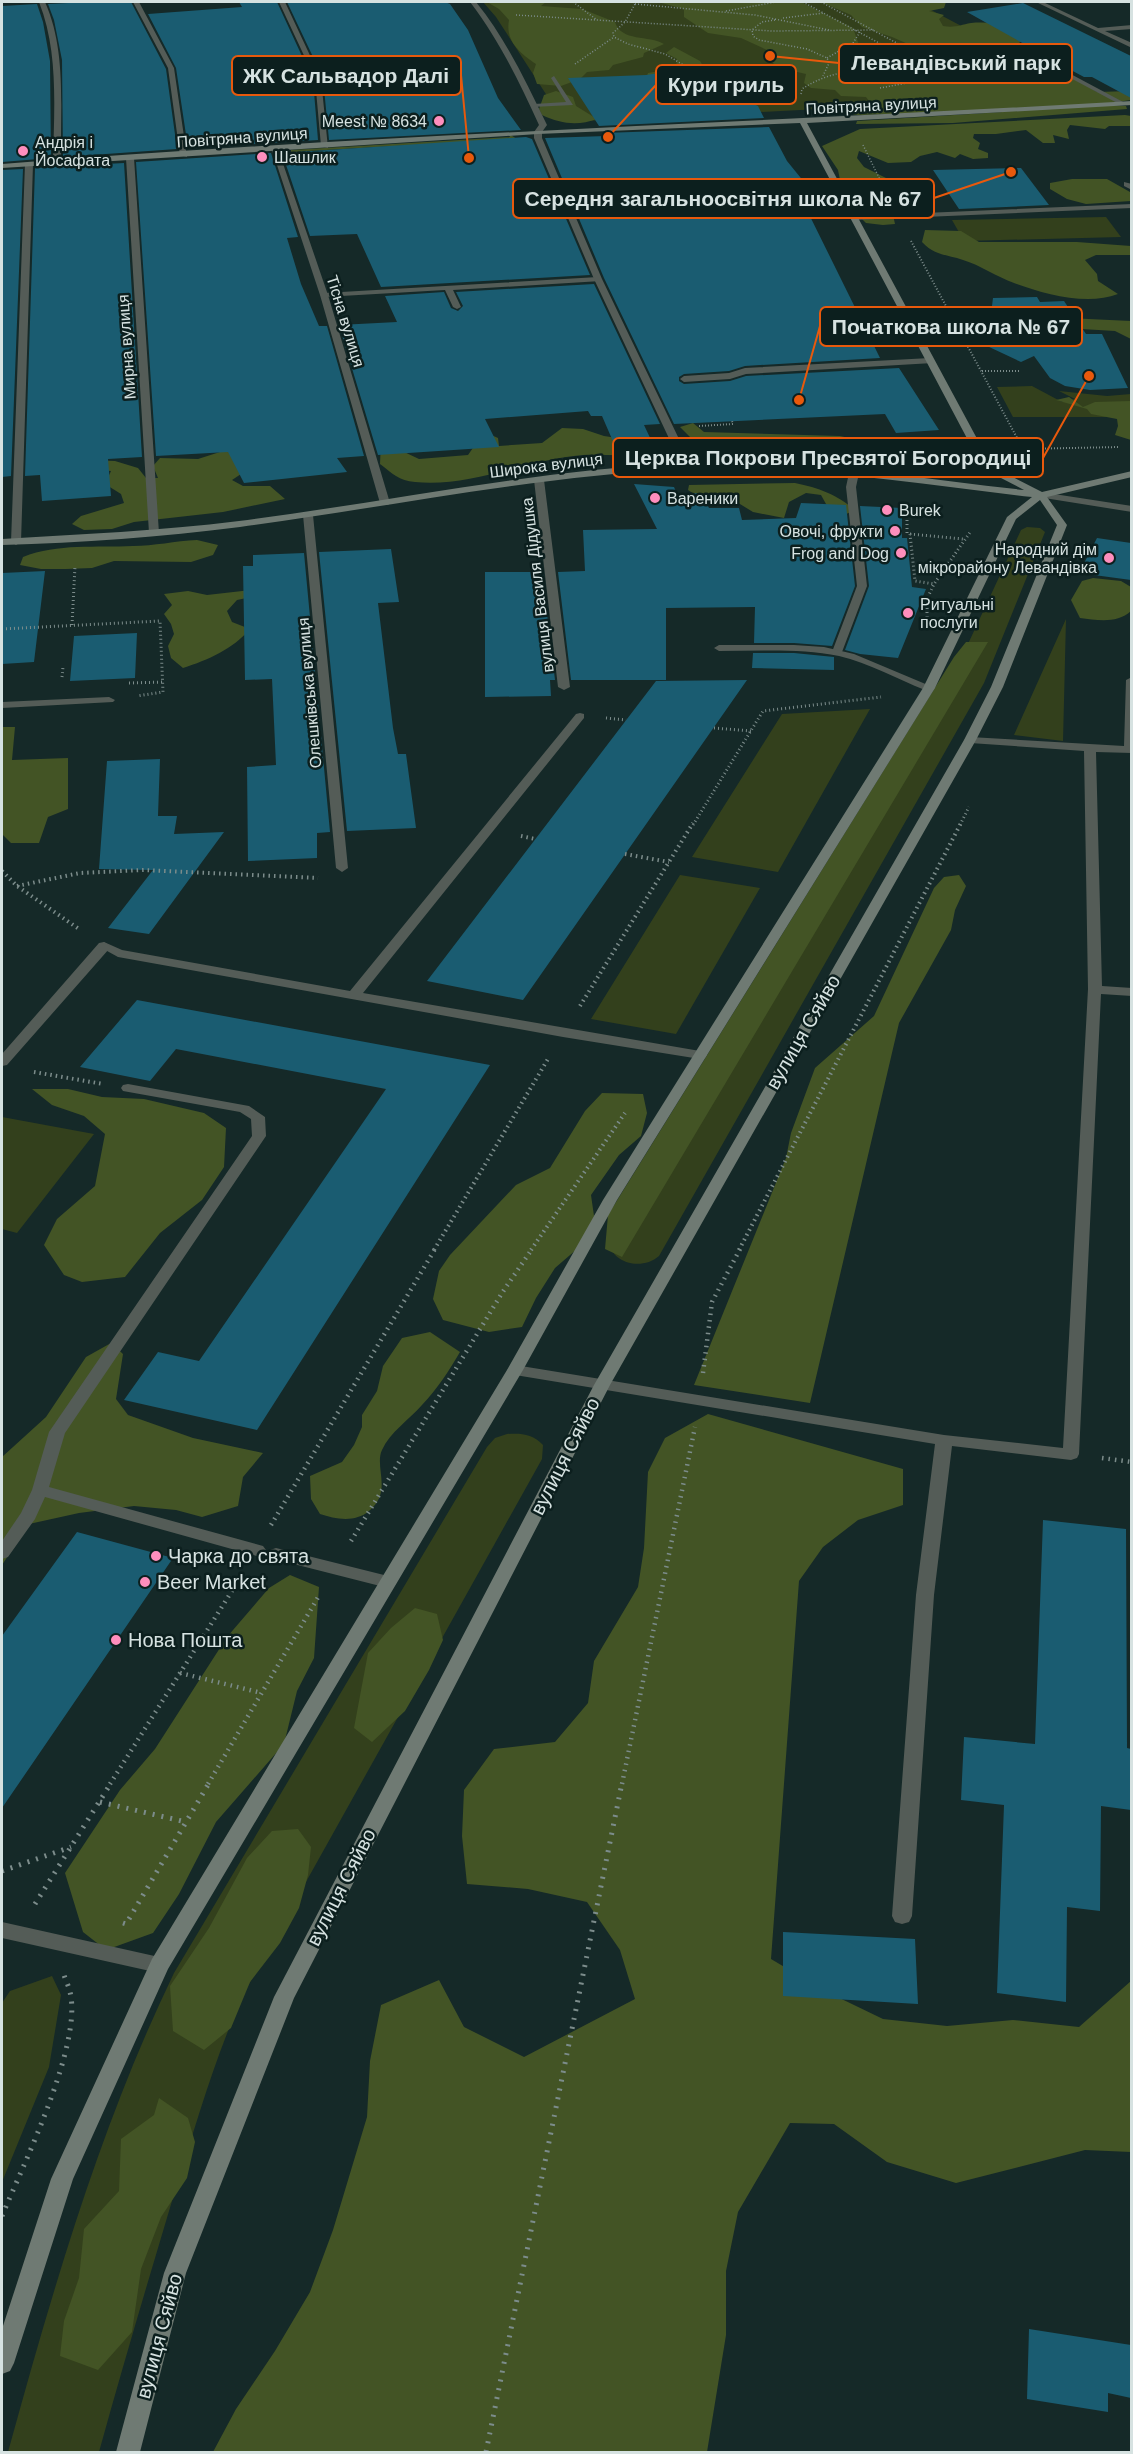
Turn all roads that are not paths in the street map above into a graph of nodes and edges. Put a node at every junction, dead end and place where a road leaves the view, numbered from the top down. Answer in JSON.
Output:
{"nodes":[{"id":1,"x":42,"y":2,"type":"edge"},
{"id":2,"x":136,"y":2,"type":"edge"},
{"id":3,"x":282,"y":2,"type":"edge"},
{"id":4,"x":473,"y":2,"type":"edge"},
{"id":5,"x":1039,"y":2,"type":"edge"},
{"id":6,"x":1131,"y":27,"type":"edge"},
{"id":7,"x":1097,"y":29,"type":"junction"},
{"id":8,"x":1131,"y":46,"type":"edge"},
{"id":9,"x":1050,"y":65,"type":"dead end"},
{"id":10,"x":554,"y":78,"type":"road end"},
{"id":11,"x":1127,"y":104,"type":"edge"},
{"id":12,"x":534,"y":106,"type":"junction"},
{"id":13,"x":804,"y":122,"type":"junction"},
{"id":14,"x":538,"y":132,"type":"junction"},
{"id":15,"x":325,"y":146,"type":"junction"},
{"id":16,"x":274,"y":149,"type":"junction"},
{"id":17,"x":184,"y":154,"type":"junction"},
{"id":18,"x":130,"y":158,"type":"junction"},
{"id":19,"x":57,"y":163,"type":"junction"},
{"id":20,"x":29,"y":164,"type":"junction"},
{"id":21,"x":2,"y":166,"type":"edge"},
{"id":22,"x":1131,"y":206,"type":"edge"},
{"id":23,"x":855,"y":218,"type":"junction"},
{"id":24,"x":598,"y":279,"type":"junction"},
{"id":25,"x":448,"y":288,"type":"junction"},
{"id":26,"x":324,"y":295,"type":"junction"},
{"id":27,"x":457,"y":307,"type":"dead end"},
{"id":28,"x":930,"y":361,"type":"junction"},
{"id":29,"x":684,"y":379,"type":"dead end"},
{"id":30,"x":687,"y":466,"type":"junction"},
{"id":31,"x":854,"y":473,"type":"junction"},
{"id":32,"x":1131,"y":474,"type":"edge"},
{"id":33,"x":539,"y":480,"type":"junction"},
{"id":34,"x":1041,"y":495,"type":"junction"},
{"id":35,"x":385,"y":503,"type":"junction"},
{"id":36,"x":1131,"y":509,"type":"edge"},
{"id":37,"x":308,"y":515,"type":"junction"},
{"id":38,"x":154,"y":534,"type":"junction"},
{"id":39,"x":2,"y":542,"type":"edge"},
{"id":40,"x":16,"y":542,"type":"junction"},
{"id":41,"x":719,"y":648,"type":"dead end"},
{"id":42,"x":837,"y":652,"type":"junction"},
{"id":43,"x":1131,"y":681,"type":"edge"},
{"id":44,"x":564,"y":687,"type":"dead end"},
{"id":45,"x":929,"y":688,"type":"junction"},
{"id":46,"x":109,"y":700,"type":"road end"},
{"id":47,"x":2,"y":705,"type":"edge"},
{"id":48,"x":580,"y":716,"type":"dead end"},
{"id":49,"x":970,"y":740,"type":"junction"},
{"id":50,"x":1090,"y":748,"type":"junction"},
{"id":51,"x":342,"y":868,"type":"road end"},
{"id":52,"x":1095,"y":989,"type":"junction"},
{"id":53,"x":1131,"y":992,"type":"edge"},
{"id":54,"x":354,"y":995,"type":"junction"},
{"id":55,"x":700,"y":1055,"type":"junction"},
{"id":56,"x":2,"y":1062,"type":"edge"},
{"id":57,"x":128,"y":1088,"type":"road end"},
{"id":58,"x":515,"y":1370,"type":"junction"},
{"id":59,"x":602,"y":1385,"type":"junction"},
{"id":60,"x":944,"y":1440,"type":"junction"},
{"id":61,"x":40,"y":1490,"type":"junction"},
{"id":62,"x":257,"y":1550,"type":"road end"},
{"id":63,"x":2,"y":1553,"type":"edge"},
{"id":64,"x":276,"y":1554,"type":"dead end"},
{"id":65,"x":388,"y":1582,"type":"junction"},
{"id":66,"x":902,"y":1916,"type":"dead end"},
{"id":67,"x":9,"y":1932,"type":"edge"},
{"id":68,"x":159,"y":1965,"type":"junction"},
{"id":69,"x":2,"y":2363,"type":"edge"},
{"id":70,"x":128,"y":2452,"type":"edge"}],
"edges":[{"from":1,"to":19,"type":"street"},
{"from":2,"to":17,"type":"street"},
{"from":3,"to":15,"type":"street"},
{"from":4,"to":12,"type":"street"},
{"from":5,"to":7,"type":"street"},
{"from":6,"to":7,"type":"street"},
{"from":7,"to":8,"type":"street"},
{"from":9,"to":11,"type":"street"},
{"from":10,"to":12,"type":"street"},
{"from":11,"to":13,"type":"main road","name":"Повітряна вулиця"},
{"from":12,"to":14,"type":"street"},
{"from":13,"to":14,"type":"main road","name":"Повітряна вулиця"},
{"from":13,"to":23,"type":"main road","name":"вулиця Сяйво"},
{"from":14,"to":15,"type":"main road","name":"Повітряна вулиця"},
{"from":14,"to":24,"type":"street"},
{"from":15,"to":16,"type":"main road","name":"Повітряна вулиця"},
{"from":16,"to":17,"type":"main road","name":"Повітряна вулиця"},
{"from":16,"to":26,"type":"street","name":"Тісна вулиця"},
{"from":17,"to":18,"type":"main road","name":"Повітряна вулиця"},
{"from":18,"to":19,"type":"main road","name":"Повітряна вулиця"},
{"from":18,"to":38,"type":"street","name":"Мирна вулиця"},
{"from":19,"to":20,"type":"main road","name":"Повітряна вулиця"},
{"from":20,"to":21,"type":"main road","name":"Повітряна вулиця"},
{"from":20,"to":40,"type":"street"},
{"from":22,"to":23,"type":"street"},
{"from":23,"to":28,"type":"main road","name":"вулиця Сяйво"},
{"from":24,"to":25,"type":"street"},
{"from":24,"to":30,"type":"street"},
{"from":25,"to":26,"type":"street"},
{"from":25,"to":27,"type":"street"},
{"from":26,"to":35,"type":"street","name":"Тісна вулиця"},
{"from":28,"to":29,"type":"street"},
{"from":28,"to":34,"type":"main road","name":"вулиця Сяйво"},
{"from":30,"to":31,"type":"main road","name":"Широка вулиця"},
{"from":30,"to":33,"type":"main road","name":"Широка вулиця"},
{"from":31,"to":34,"type":"main road","name":"Широка вулиця"},
{"from":31,"to":42,"type":"street"},
{"from":32,"to":34,"type":"main road"},
{"from":33,"to":35,"type":"main road","name":"Широка вулиця"},
{"from":33,"to":44,"type":"street","name":"вулиця Василя Дідушка"},
{"from":34,"to":36,"type":"street","name":"Широка вулиця"},
{"from":34,"to":45,"type":"main road"},
{"from":34,"to":49,"type":"main road","name":"вулиця Сяйво"},
{"from":35,"to":37,"type":"main road","name":"Широка вулиця"},
{"from":37,"to":38,"type":"main road","name":"Широка вулиця"},
{"from":37,"to":51,"type":"street","name":"Олешківська вулиця"},
{"from":38,"to":40,"type":"main road","name":"Широка вулиця"},
{"from":39,"to":40,"type":"main road","name":"Широка вулиця"},
{"from":41,"to":42,"type":"street"},
{"from":42,"to":45,"type":"street"},
{"from":43,"to":50,"type":"street"},
{"from":45,"to":55,"type":"main road"},
{"from":46,"to":47,"type":"street"},
{"from":48,"to":54,"type":"street"},
{"from":49,"to":50,"type":"street"},
{"from":49,"to":59,"type":"main road","name":"вулиця Сяйво"},
{"from":50,"to":52,"type":"street"},
{"from":52,"to":53,"type":"street"},
{"from":52,"to":60,"type":"street"},
{"from":54,"to":55,"type":"street"},
{"from":54,"to":56,"type":"street"},
{"from":55,"to":58,"type":"main road"},
{"from":57,"to":61,"type":"street"},
{"from":58,"to":59,"type":"street"},
{"from":58,"to":65,"type":"main road"},
{"from":59,"to":60,"type":"street"},
{"from":59,"to":70,"type":"main road","name":"вулиця Сяйво"},
{"from":60,"to":66,"type":"street"},
{"from":61,"to":62,"type":"street"},
{"from":61,"to":63,"type":"street"},
{"from":64,"to":65,"type":"street"},
{"from":65,"to":68,"type":"main road"},
{"from":67,"to":68,"type":"street"},
{"from":68,"to":69,"type":"main road"}]}
